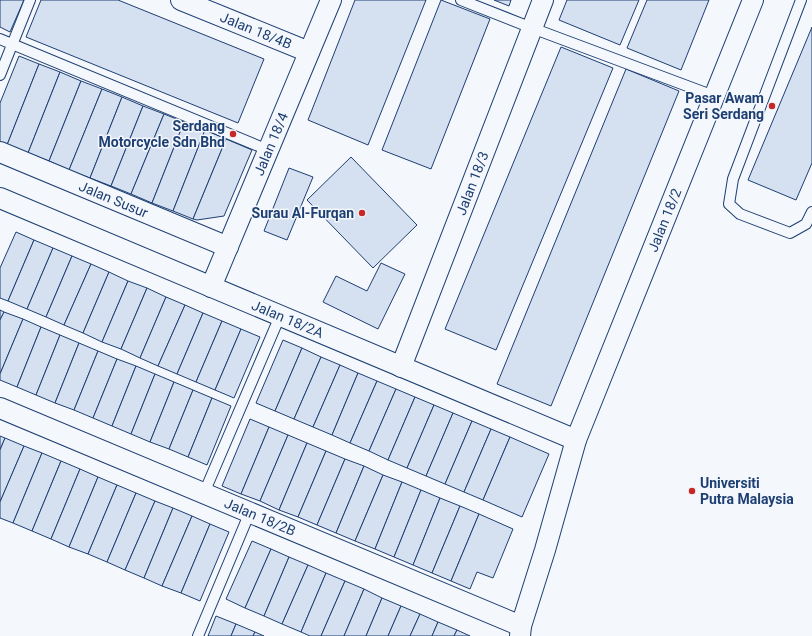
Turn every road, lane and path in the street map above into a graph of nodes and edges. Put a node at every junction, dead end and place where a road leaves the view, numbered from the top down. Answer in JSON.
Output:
{"nodes":[{"id":1,"x":30,"y":0,"type":"edge"},
{"id":2,"x":181,"y":0,"type":"edge"},
{"id":3,"x":331,"y":0,"type":"edge"},
{"id":4,"x":461,"y":0,"type":"edge"},
{"id":5,"x":543,"y":0,"type":"edge"},
{"id":6,"x":753,"y":0,"type":"edge"},
{"id":7,"x":801,"y":0,"type":"edge"},
{"id":8,"x":532,"y":28,"type":"junction"},
{"id":9,"x":0,"y":39,"type":"edge"},
{"id":10,"x":12,"y":44,"type":"junction"},
{"id":11,"x":309,"y":52,"type":"junction"},
{"id":12,"x":0,"y":75,"type":"edge"},
{"id":13,"x":714,"y":96,"type":"junction"},
{"id":14,"x":268,"y":150,"type":"junction"},
{"id":15,"x":0,"y":152,"type":"edge"},
{"id":16,"x":0,"y":198,"type":"edge"},
{"id":17,"x":812,"y":212,"type":"edge"},
{"id":18,"x":228,"y":247,"type":"junction"},
{"id":19,"x":211,"y":287,"type":"junction"},
{"id":20,"x":280,"y":316,"type":"junction"},
{"id":21,"x":401,"y":367,"type":"junction"},
{"id":22,"x":0,"y":408,"type":"edge"},
{"id":23,"x":576,"y":440,"type":"junction"},
{"id":24,"x":204,"y":494,"type":"junction"},
{"id":25,"x":250,"y":512,"type":"junction"},
{"id":26,"x":520,"y":631,"type":"edge"},
{"id":27,"x":198,"y":636,"type":"edge"}],
"edges":[{"from":1,"to":10,"type":"lane"},
{"from":2,"to":11,"type":"street","name":"Jalan 18/4B"},
{"from":3,"to":11,"type":"street","name":"Jalan 18/4"},
{"from":4,"to":8,"type":"lane"},
{"from":5,"to":8,"type":"street","name":"Jalan 18/3"},
{"from":6,"to":13,"type":"street","name":"Jalan 18/2"},
{"from":7,"to":17,"type":"lane"},
{"from":8,"to":13,"type":"lane"},
{"from":8,"to":21,"type":"street","name":"Jalan 18/3"},
{"from":9,"to":10,"type":"lane"},
{"from":10,"to":12,"type":"lane"},
{"from":10,"to":14,"type":"lane"},
{"from":11,"to":14,"type":"street","name":"Jalan 18/4"},
{"from":13,"to":23,"type":"street","name":"Jalan 18/2"},
{"from":14,"to":18,"type":"street","name":"Jalan 18/4"},
{"from":15,"to":18,"type":"street","name":"Jalan Susur"},
{"from":16,"to":19,"type":"street","name":"Jalan 18/2A"},
{"from":18,"to":19,"type":"street","name":"Jalan 18/4"},
{"from":19,"to":20,"type":"street","name":"Jalan 18/2A"},
{"from":20,"to":21,"type":"street","name":"Jalan 18/2A"},
{"from":20,"to":24,"type":"lane"},
{"from":21,"to":23,"type":"street","name":"Jalan 18/2A"},
{"from":22,"to":24,"type":"street","name":"Jalan 18/2B"},
{"from":23,"to":26,"type":"street","name":"Jalan 18/2"},
{"from":24,"to":25,"type":"street","name":"Jalan 18/2B"},
{"from":25,"to":26,"type":"street","name":"Jalan 18/2B"},
{"from":25,"to":27,"type":"lane"}]}
